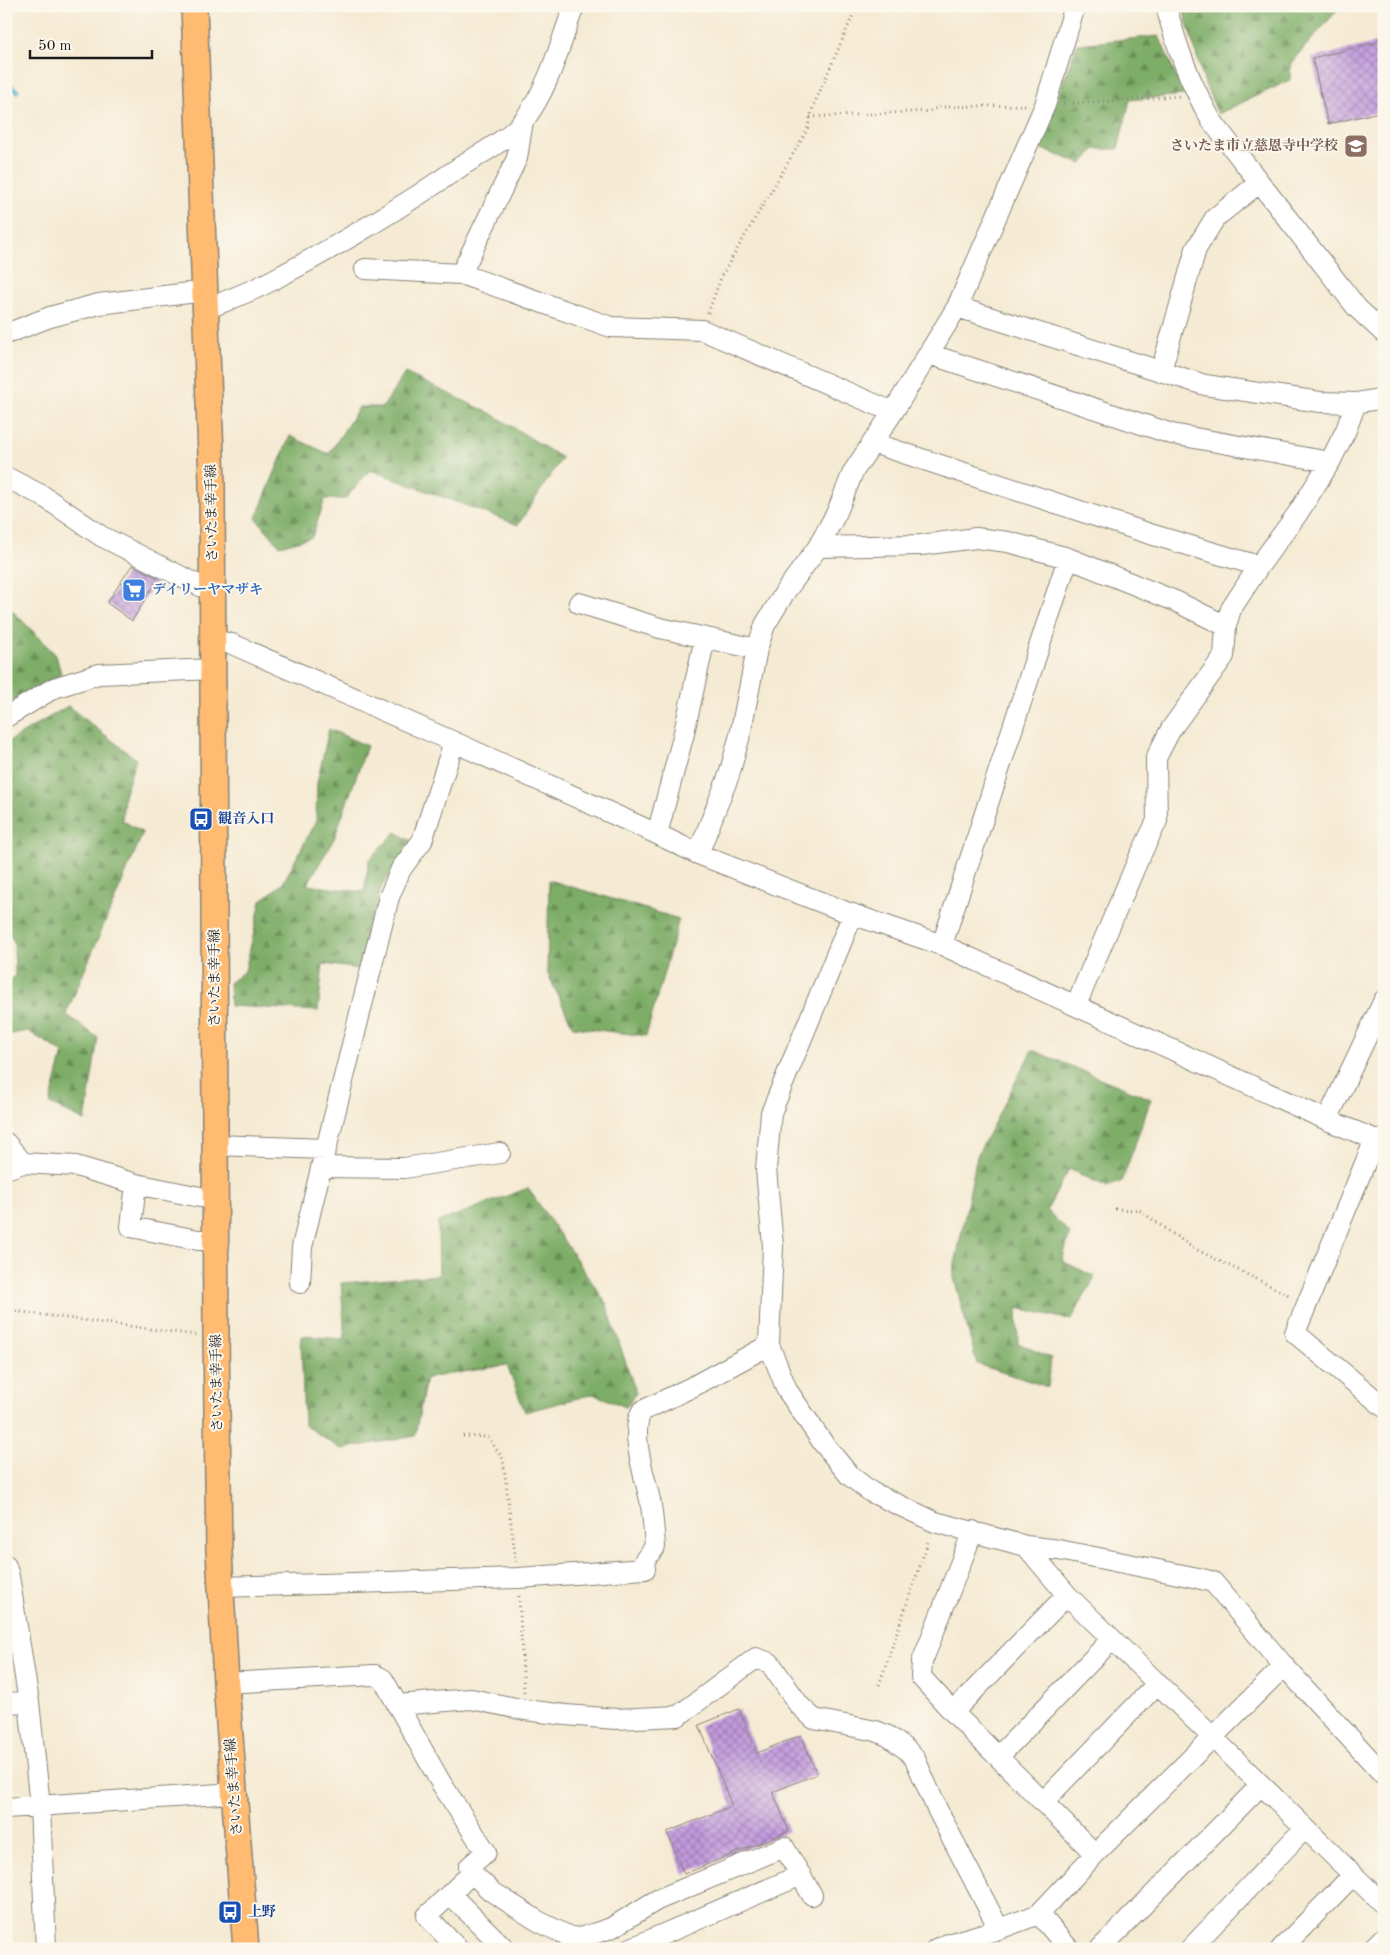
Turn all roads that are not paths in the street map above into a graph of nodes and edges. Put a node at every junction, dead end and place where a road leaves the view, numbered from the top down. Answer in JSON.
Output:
{"nodes":[{"id":1,"x":194,"y":6,"type":"edge"},
{"id":2,"x":574,"y":6,"type":"edge"},
{"id":3,"x":1075,"y":6,"type":"edge"},
{"id":4,"x":1166,"y":6,"type":"edge"},
{"id":5,"x":523,"y":121,"type":"junction"},
{"id":6,"x":1259,"y":183,"type":"junction"},
{"id":7,"x":365,"y":269,"type":"dead end"},
{"id":8,"x":461,"y":274,"type":"junction"},
{"id":9,"x":206,"y":300,"type":"junction"},
{"id":10,"x":957,"y":306,"type":"junction"},
{"id":11,"x":1384,"y":333,"type":"edge"},
{"id":12,"x":6,"y":334,"type":"edge"},
{"id":13,"x":929,"y":354,"type":"junction"},
{"id":14,"x":1161,"y":371,"type":"junction"},
{"id":15,"x":1384,"y":398,"type":"edge"},
{"id":16,"x":1356,"y":403,"type":"junction"},
{"id":17,"x":893,"y":412,"type":"junction"},
{"id":18,"x":873,"y":443,"type":"junction"},
{"id":19,"x":1330,"y":462,"type":"junction"},
{"id":20,"x":6,"y":477,"type":"edge"},
{"id":21,"x":818,"y":547,"type":"junction"},
{"id":22,"x":1068,"y":558,"type":"junction"},
{"id":23,"x":1259,"y":566,"type":"junction"},
{"id":24,"x":213,"y":588,"type":"junction"},
{"id":25,"x":579,"y":603,"type":"dead end"},
{"id":26,"x":1226,"y":626,"type":"junction"},
{"id":27,"x":705,"y":638,"type":"junction"},
{"id":28,"x":213,"y":640,"type":"junction"},
{"id":29,"x":757,"y":649,"type":"junction"},
{"id":30,"x":213,"y":669,"type":"junction"},
{"id":31,"x":6,"y":717,"type":"edge"},
{"id":32,"x":454,"y":742,"type":"junction"},
{"id":33,"x":657,"y":834,"type":"junction"},
{"id":34,"x":698,"y":854,"type":"junction"},
{"id":35,"x":853,"y":914,"type":"junction"},
{"id":36,"x":942,"y":945,"type":"junction"},
{"id":37,"x":1384,"y":1000,"type":"edge"},
{"id":38,"x":1076,"y":1006,"type":"junction"},
{"id":39,"x":1327,"y":1120,"type":"junction"},
{"id":40,"x":1380,"y":1141,"type":"edge"},
{"id":41,"x":6,"y":1143,"type":"edge"},
{"id":42,"x":215,"y":1145,"type":"junction"},
{"id":43,"x":500,"y":1153,"type":"dead end"},
{"id":44,"x":324,"y":1158,"type":"junction"},
{"id":45,"x":14,"y":1166,"type":"edge"},
{"id":46,"x":136,"y":1184,"type":"junction"},
{"id":47,"x":215,"y":1198,"type":"junction"},
{"id":48,"x":216,"y":1240,"type":"junction"},
{"id":49,"x":300,"y":1283,"type":"dead end"},
{"id":50,"x":769,"y":1345,"type":"junction"},
{"id":51,"x":1384,"y":1407,"type":"edge"},
{"id":52,"x":973,"y":1531,"type":"junction"},
{"id":53,"x":1026,"y":1546,"type":"junction"},
{"id":54,"x":6,"y":1566,"type":"edge"},
{"id":55,"x":221,"y":1586,"type":"junction"},
{"id":56,"x":1067,"y":1595,"type":"junction"},
{"id":57,"x":1112,"y":1639,"type":"junction"},
{"id":58,"x":1284,"y":1666,"type":"junction"},
{"id":59,"x":226,"y":1683,"type":"junction"},
{"id":60,"x":1158,"y":1683,"type":"junction"},
{"id":61,"x":29,"y":1702,"type":"junction"},
{"id":62,"x":6,"y":1703,"type":"edge"},
{"id":63,"x":397,"y":1705,"type":"junction"},
{"id":64,"x":953,"y":1712,"type":"junction"},
{"id":65,"x":1212,"y":1737,"type":"junction"},
{"id":66,"x":998,"y":1756,"type":"junction"},
{"id":67,"x":1384,"y":1775,"type":"edge"},
{"id":68,"x":1261,"y":1785,"type":"junction"},
{"id":69,"x":235,"y":1793,"type":"junction"},
{"id":70,"x":1044,"y":1801,"type":"junction"},
{"id":71,"x":40,"y":1806,"type":"junction"},
{"id":72,"x":6,"y":1808,"type":"edge"},
{"id":73,"x":1305,"y":1828,"type":"junction"},
{"id":74,"x":1096,"y":1854,"type":"junction"},
{"id":75,"x":472,"y":1873,"type":"junction"},
{"id":76,"x":801,"y":1875,"type":"junction"},
{"id":77,"x":1353,"y":1875,"type":"junction"},
{"id":78,"x":450,"y":1894,"type":"junction"},
{"id":79,"x":812,"y":1895,"type":"dead end"},
{"id":80,"x":1384,"y":1905,"type":"edge"},
{"id":81,"x":1039,"y":1914,"type":"junction"},
{"id":82,"x":999,"y":1929,"type":"junction"},
{"id":83,"x":1384,"y":1937,"type":"edge"},
{"id":84,"x":582,"y":1943,"type":"edge"},
{"id":85,"x":46,"y":1949,"type":"edge"},
{"id":86,"x":246,"y":1949,"type":"edge"},
{"id":87,"x":458,"y":1949,"type":"edge"},
{"id":88,"x":505,"y":1949,"type":"edge"},
{"id":89,"x":629,"y":1949,"type":"edge"},
{"id":90,"x":936,"y":1949,"type":"edge"},
{"id":91,"x":1069,"y":1949,"type":"edge"},
{"id":92,"x":1100,"y":1949,"type":"edge"},
{"id":93,"x":1190,"y":1949,"type":"edge"},
{"id":94,"x":1281,"y":1949,"type":"edge"},
{"id":95,"x":1372,"y":1949,"type":"edge"}],
"edges":[{"from":1,"to":9,"type":"main road","name":"さいたま幸手線"},
{"from":2,"to":5,"type":"street"},
{"from":3,"to":10,"type":"street"},
{"from":4,"to":6,"type":"street"},
{"from":5,"to":8,"type":"street"},
{"from":5,"to":9,"type":"street"},
{"from":6,"to":11,"type":"street"},
{"from":6,"to":14,"type":"street"},
{"from":7,"to":8,"type":"street"},
{"from":8,"to":17,"type":"street"},
{"from":9,"to":12,"type":"street"},
{"from":9,"to":24,"type":"main road","name":"さいたま幸手線"},
{"from":10,"to":13,"type":"street"},
{"from":10,"to":14,"type":"street"},
{"from":13,"to":17,"type":"street"},
{"from":13,"to":19,"type":"street"},
{"from":14,"to":16,"type":"street"},
{"from":15,"to":16,"type":"street"},
{"from":16,"to":19,"type":"street"},
{"from":17,"to":18,"type":"street"},
{"from":18,"to":21,"type":"street"},
{"from":18,"to":23,"type":"street"},
{"from":19,"to":23,"type":"street"},
{"from":20,"to":24,"type":"street"},
{"from":21,"to":22,"type":"street"},
{"from":21,"to":29,"type":"street"},
{"from":22,"to":26,"type":"street"},
{"from":22,"to":36,"type":"street"},
{"from":23,"to":26,"type":"street"},
{"from":24,"to":28,"type":"main road","name":"さいたま幸手線"},
{"from":25,"to":27,"type":"street"},
{"from":26,"to":38,"type":"street"},
{"from":27,"to":29,"type":"street"},
{"from":27,"to":33,"type":"street"},
{"from":28,"to":30,"type":"main road","name":"さいたま幸手線"},
{"from":28,"to":32,"type":"street"},
{"from":29,"to":34,"type":"street"},
{"from":30,"to":31,"type":"street"},
{"from":30,"to":42,"type":"main road","name":"さいたま幸手線"},
{"from":32,"to":33,"type":"street"},
{"from":32,"to":44,"type":"street"},
{"from":33,"to":34,"type":"street"},
{"from":34,"to":35,"type":"street"},
{"from":35,"to":36,"type":"street"},
{"from":35,"to":50,"type":"street"},
{"from":36,"to":38,"type":"street"},
{"from":37,"to":39,"type":"street"},
{"from":38,"to":39,"type":"street"},
{"from":39,"to":40,"type":"street"},
{"from":40,"to":51,"type":"street"},
{"from":41,"to":45,"type":"street"},
{"from":42,"to":44,"type":"street"},
{"from":42,"to":47,"type":"main road","name":"さいたま幸手線"},
{"from":43,"to":44,"type":"street"},
{"from":44,"to":49,"type":"street"},
{"from":45,"to":46,"type":"street"},
{"from":46,"to":47,"type":"street"},
{"from":46,"to":48,"type":"street"},
{"from":47,"to":48,"type":"main road","name":"さいたま幸手線"},
{"from":48,"to":55,"type":"main road","name":"さいたま幸手線"},
{"from":50,"to":52,"type":"street"},
{"from":50,"to":55,"type":"street"},
{"from":52,"to":53,"type":"street"},
{"from":52,"to":64,"type":"street"},
{"from":53,"to":56,"type":"street"},
{"from":53,"to":58,"type":"street"},
{"from":54,"to":61,"type":"street"},
{"from":55,"to":59,"type":"main road","name":"さいたま幸手線"},
{"from":56,"to":57,"type":"street"},
{"from":56,"to":64,"type":"street"},
{"from":57,"to":60,"type":"street"},
{"from":57,"to":66,"type":"street"},
{"from":58,"to":65,"type":"street"},
{"from":58,"to":67,"type":"street"},
{"from":59,"to":63,"type":"street"},
{"from":59,"to":69,"type":"main road","name":"さいたま幸手線"},
{"from":60,"to":65,"type":"street"},
{"from":60,"to":70,"type":"street"},
{"from":61,"to":62,"type":"street"},
{"from":61,"to":71,"type":"street"},
{"from":63,"to":75,"type":"street"},
{"from":63,"to":82,"type":"street"},
{"from":64,"to":66,"type":"street"},
{"from":65,"to":68,"type":"street"},
{"from":65,"to":74,"type":"street"},
{"from":66,"to":70,"type":"street"},
{"from":68,"to":73,"type":"street"},
{"from":68,"to":92,"type":"street"},
{"from":69,"to":71,"type":"street"},
{"from":69,"to":86,"type":"main road","name":"さいたま幸手線"},
{"from":70,"to":74,"type":"street"},
{"from":71,"to":72,"type":"street"},
{"from":71,"to":85,"type":"street"},
{"from":73,"to":77,"type":"street"},
{"from":73,"to":93,"type":"street"},
{"from":74,"to":81,"type":"street"},
{"from":75,"to":78,"type":"street"},
{"from":75,"to":84,"type":"street"},
{"from":76,"to":79,"type":"street"},
{"from":76,"to":84,"type":"street"},
{"from":76,"to":89,"type":"street"},
{"from":77,"to":80,"type":"street"},
{"from":77,"to":94,"type":"street"},
{"from":78,"to":87,"type":"street"},
{"from":78,"to":88,"type":"street"},
{"from":81,"to":82,"type":"street"},
{"from":81,"to":91,"type":"street"},
{"from":82,"to":90,"type":"street"},
{"from":83,"to":95,"type":"street"}]}
